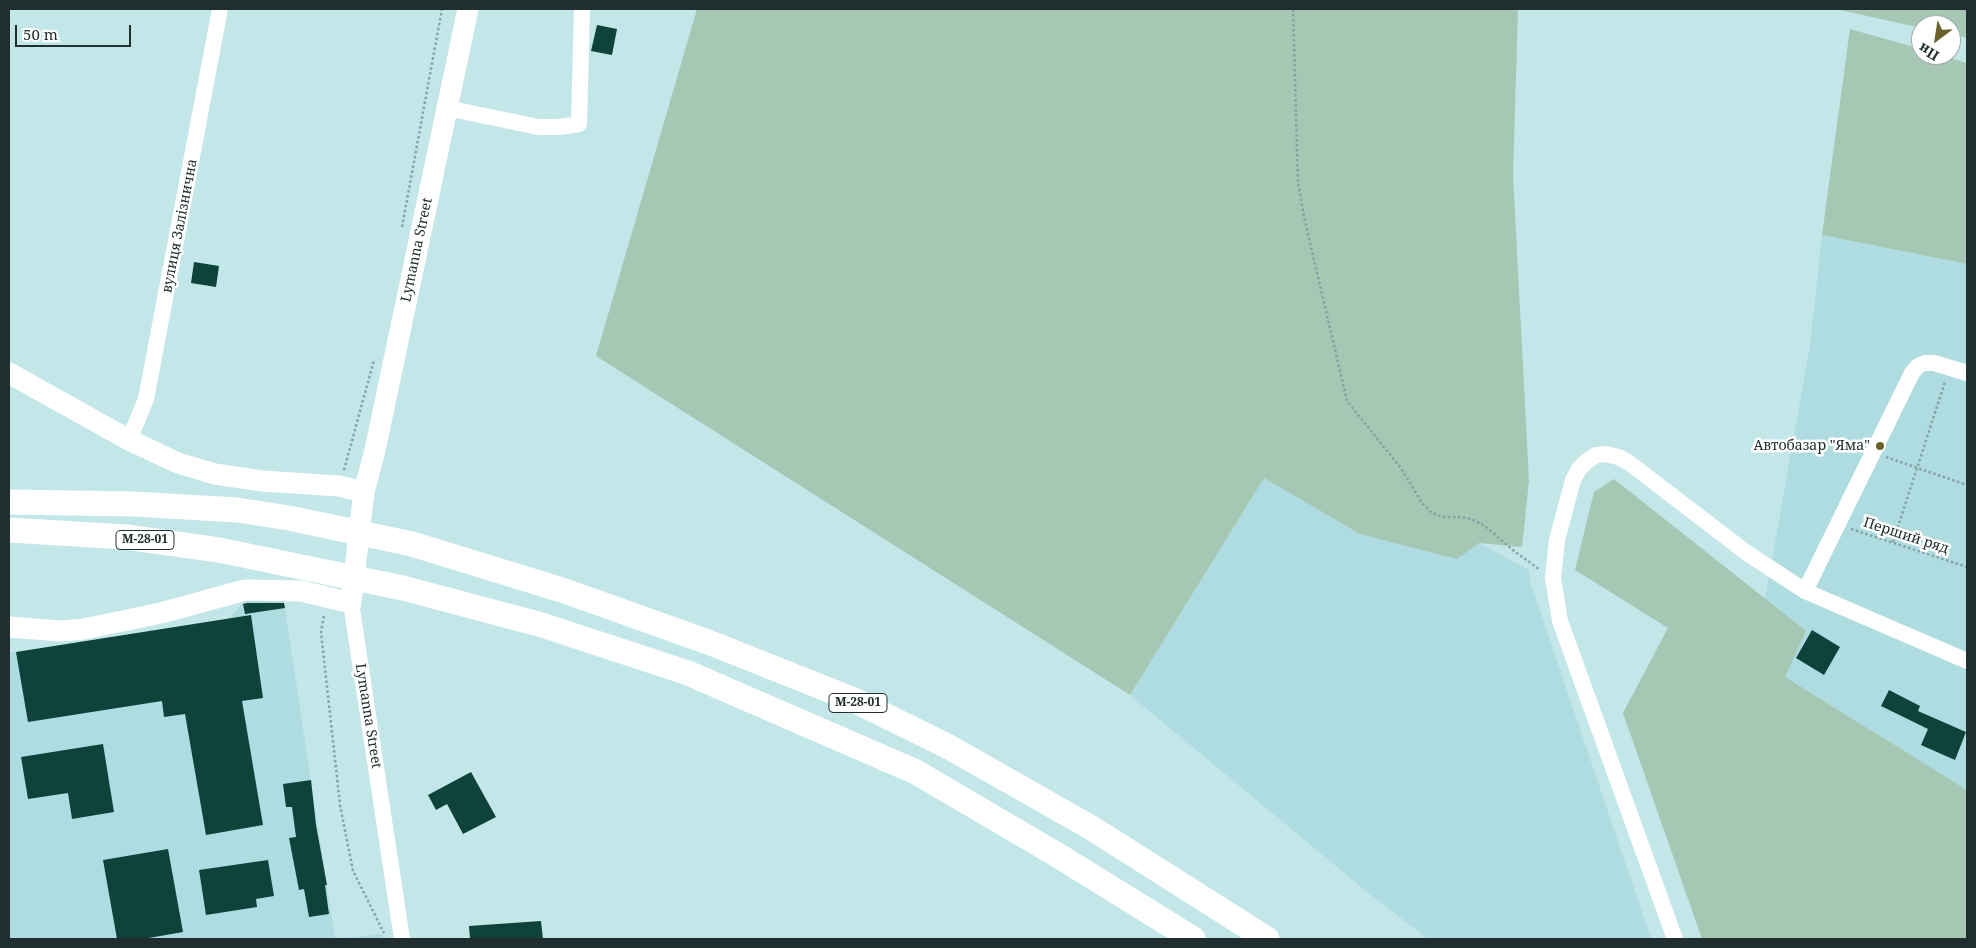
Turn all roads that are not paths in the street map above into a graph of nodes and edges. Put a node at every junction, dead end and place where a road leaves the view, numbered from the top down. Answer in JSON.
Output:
{"nodes":[{"id":1,"x":220,"y":9,"type":"edge"},
{"id":2,"x":468,"y":9,"type":"edge"},
{"id":3,"x":582,"y":9,"type":"edge"},
{"id":4,"x":447,"y":108,"type":"junction"},
{"id":5,"x":9,"y":373,"type":"edge"},
{"id":6,"x":1967,"y":373,"type":"edge"},
{"id":7,"x":129,"y":440,"type":"junction"},
{"id":8,"x":9,"y":490,"type":"edge"},
{"id":9,"x":364,"y":492,"type":"junction"},
{"id":10,"x":9,"y":502,"type":"edge"},
{"id":11,"x":134,"y":504,"type":"junction"},
{"id":12,"x":9,"y":530,"type":"edge"},
{"id":13,"x":1805,"y":591,"type":"junction"},
{"id":14,"x":351,"y":603,"type":"junction"},
{"id":15,"x":9,"y":627,"type":"edge"},
{"id":16,"x":1967,"y":661,"type":"edge"},
{"id":17,"x":402,"y":939,"type":"edge"},
{"id":18,"x":1193,"y":939,"type":"edge"},
{"id":19,"x":1268,"y":939,"type":"edge"},
{"id":20,"x":1675,"y":939,"type":"edge"}],
"edges":[{"from":1,"to":7,"type":"street","name":"вулиця Залізнична"},
{"from":2,"to":4,"type":"main road","name":"Lymanna Street"},
{"from":3,"to":4,"type":"street"},
{"from":4,"to":9,"type":"main road","name":"Lymanna Street"},
{"from":5,"to":7,"type":"main road"},
{"from":6,"to":13,"type":"street"},
{"from":7,"to":9,"type":"main road"},
{"from":8,"to":11,"type":"highway"},
{"from":9,"to":14,"type":"main road","name":"Lymanna Street"},
{"from":10,"to":11,"type":"highway","number":"М-28-01"},
{"from":11,"to":19,"type":"highway","number":"М-28-01"},
{"from":12,"to":18,"type":"highway","number":"М-28-01"},
{"from":13,"to":16,"type":"street"},
{"from":13,"to":20,"type":"street"},
{"from":14,"to":15,"type":"main road"},
{"from":14,"to":17,"type":"street","name":"Lymanna Street"}]}
